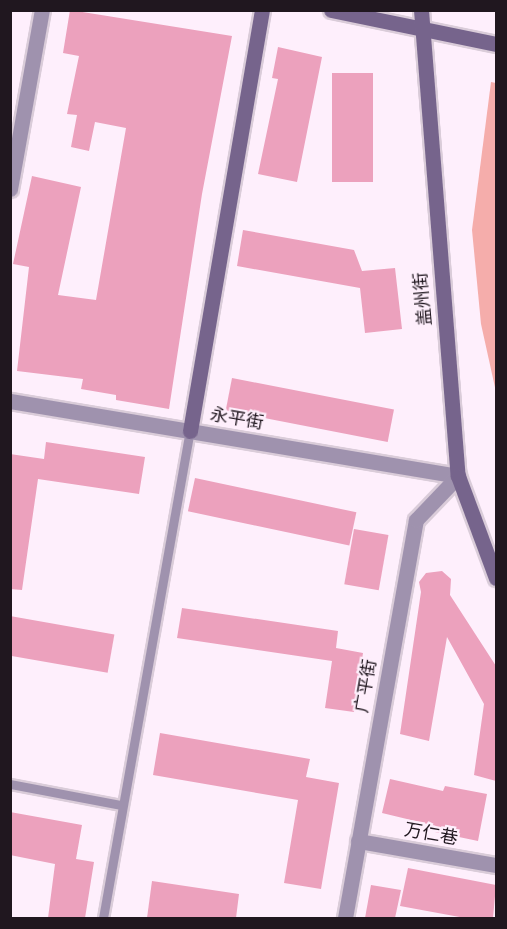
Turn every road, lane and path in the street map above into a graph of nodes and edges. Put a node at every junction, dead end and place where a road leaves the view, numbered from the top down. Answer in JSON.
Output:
{"nodes":[{"id":1,"x":42,"y":10,"type":"edge"},
{"id":2,"x":262,"y":10,"type":"edge"},
{"id":3,"x":331,"y":10,"type":"edge"},
{"id":4,"x":420,"y":18,"type":"edge"},
{"id":5,"x":496,"y":44,"type":"edge"},
{"id":6,"x":10,"y":189,"type":"edge"},
{"id":7,"x":10,"y":401,"type":"edge"},
{"id":8,"x":189,"y":431,"type":"junction"},
{"id":9,"x":458,"y":476,"type":"junction"},
{"id":10,"x":496,"y":578,"type":"edge"},
{"id":11,"x":10,"y":784,"type":"edge"},
{"id":12,"x":121,"y":805,"type":"junction"},
{"id":13,"x":358,"y":841,"type":"junction"},
{"id":14,"x":496,"y":865,"type":"edge"},
{"id":15,"x":103,"y":918,"type":"edge"},
{"id":16,"x":345,"y":918,"type":"edge"}],
"edges":[{"from":1,"to":6,"type":"street"},
{"from":2,"to":8,"type":"street"},
{"from":3,"to":4,"type":"street"},
{"from":4,"to":5,"type":"street"},
{"from":4,"to":9,"type":"street","name":"盖州街"},
{"from":7,"to":8,"type":"street","name":"永平街"},
{"from":8,"to":9,"type":"street","name":"永平街"},
{"from":8,"to":12,"type":"lane"},
{"from":9,"to":10,"type":"street","name":"盖州街"},
{"from":9,"to":13,"type":"street","name":"广平街"},
{"from":11,"to":12,"type":"lane"},
{"from":12,"to":15,"type":"lane"},
{"from":13,"to":14,"type":"street","name":"万仁巷"},
{"from":13,"to":16,"type":"street","name":"广平街"}]}
